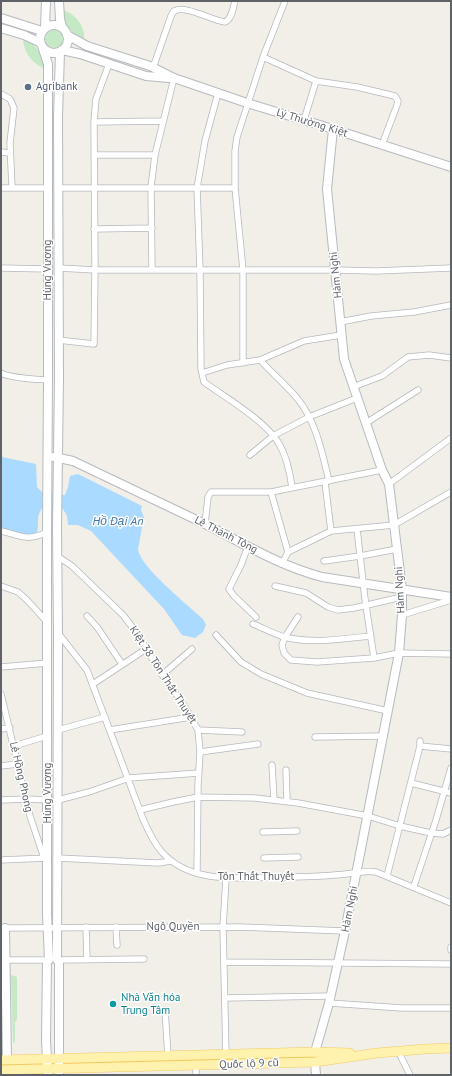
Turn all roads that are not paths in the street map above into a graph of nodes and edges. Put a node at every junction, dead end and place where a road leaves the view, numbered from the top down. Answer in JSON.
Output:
{"nodes":[{"id":1,"x":46,"y":1,"type":"edge"},
{"id":2,"x":59,"y":1,"type":"edge"},
{"id":3,"x":235,"y":1,"type":"edge"},
{"id":4,"x":285,"y":1,"type":"edge"},
{"id":5,"x":1,"y":18,"type":"edge"},
{"id":6,"x":62,"y":27,"type":"junction"},
{"id":7,"x":1,"y":28,"type":"edge"},
{"id":8,"x":43,"y":29,"type":"junction"},
{"id":9,"x":67,"y":35,"type":"junction"},
{"id":10,"x":41,"y":46,"type":"junction"},
{"id":11,"x":61,"y":51,"type":"junction"},
{"id":12,"x":112,"y":54,"type":"junction"},
{"id":13,"x":263,"y":57,"type":"junction"},
{"id":14,"x":109,"y":64,"type":"junction"},
{"id":15,"x":154,"y":68,"type":"junction"},
{"id":16,"x":174,"y":78,"type":"junction"},
{"id":17,"x":316,"y":81,"type":"junction"},
{"id":18,"x":218,"y":93,"type":"junction"},
{"id":19,"x":1,"y":94,"type":"edge"},
{"id":20,"x":248,"y":103,"type":"junction"},
{"id":21,"x":48,"y":117,"type":"junction"},
{"id":22,"x":58,"y":117,"type":"junction"},
{"id":23,"x":304,"y":120,"type":"junction"},
{"id":24,"x":163,"y":121,"type":"junction"},
{"id":25,"x":94,"y":122,"type":"junction"},
{"id":26,"x":333,"y":129,"type":"junction"},
{"id":27,"x":382,"y":145,"type":"junction"},
{"id":28,"x":1,"y":152,"type":"edge"},
{"id":29,"x":10,"y":153,"type":"junction"},
{"id":30,"x":94,"y":155,"type":"junction"},
{"id":31,"x":155,"y":155,"type":"junction"},
{"id":32,"x":451,"y":166,"type":"edge"},
{"id":33,"x":1,"y":188,"type":"edge"},
{"id":34,"x":12,"y":188,"type":"junction"},
{"id":35,"x":48,"y":188,"type":"junction"},
{"id":36,"x":58,"y":188,"type":"junction"},
{"id":37,"x":197,"y":188,"type":"junction"},
{"id":38,"x":235,"y":188,"type":"junction"},
{"id":39,"x":94,"y":189,"type":"junction"},
{"id":40,"x":151,"y":189,"type":"junction"},
{"id":41,"x":152,"y":228,"type":"junction"},
{"id":42,"x":94,"y":229,"type":"junction"},
{"id":43,"x":1,"y":268,"type":"edge"},
{"id":44,"x":48,"y":268,"type":"junction"},
{"id":45,"x":58,"y":268,"type":"junction"},
{"id":46,"x":451,"y":268,"type":"edge"},
{"id":47,"x":95,"y":270,"type":"junction"},
{"id":48,"x":152,"y":270,"type":"junction"},
{"id":49,"x":200,"y":270,"type":"junction"},
{"id":50,"x":244,"y":270,"type":"junction"},
{"id":51,"x":335,"y":270,"type":"junction"},
{"id":52,"x":451,"y":305,"type":"edge"},
{"id":53,"x":340,"y":322,"type":"junction"},
{"id":54,"x":341,"y":336,"type":"junction"},
{"id":55,"x":58,"y":340,"type":"junction"},
{"id":56,"x":48,"y":341,"type":"junction"},
{"id":57,"x":451,"y":358,"type":"edge"},
{"id":58,"x":260,"y":360,"type":"junction"},
{"id":59,"x":242,"y":363,"type":"junction"},
{"id":60,"x":1,"y":373,"type":"edge"},
{"id":61,"x":202,"y":373,"type":"junction"},
{"id":62,"x":48,"y":378,"type":"junction"},
{"id":63,"x":59,"y":378,"type":"junction"},
{"id":64,"x":353,"y":387,"type":"junction"},
{"id":65,"x":418,"y":390,"type":"dead end"},
{"id":66,"x":357,"y":398,"type":"junction"},
{"id":67,"x":309,"y":417,"type":"junction"},
{"id":68,"x":366,"y":423,"type":"junction"},
{"id":69,"x":273,"y":436,"type":"junction"},
{"id":70,"x":451,"y":438,"type":"edge"},
{"id":71,"x":250,"y":454,"type":"dead end"},
{"id":72,"x":48,"y":457,"type":"junction"},
{"id":73,"x":58,"y":457,"type":"junction"},
{"id":74,"x":382,"y":470,"type":"junction"},
{"id":75,"x":327,"y":481,"type":"junction"},
{"id":76,"x":389,"y":484,"type":"junction"},
{"id":77,"x":292,"y":488,"type":"junction"},
{"id":78,"x":271,"y":492,"type":"junction"},
{"id":79,"x":451,"y":492,"type":"edge"},
{"id":80,"x":205,"y":524,"type":"junction"},
{"id":81,"x":394,"y":525,"type":"junction"},
{"id":82,"x":357,"y":529,"type":"junction"},
{"id":83,"x":1,"y":531,"type":"edge"},
{"id":84,"x":331,"y":531,"type":"junction"},
{"id":85,"x":47,"y":532,"type":"junction"},
{"id":86,"x":248,"y":546,"type":"junction"},
{"id":87,"x":397,"y":549,"type":"junction"},
{"id":88,"x":288,"y":552,"type":"junction"},
{"id":89,"x":57,"y":556,"type":"junction"},
{"id":90,"x":360,"y":556,"type":"junction"},
{"id":91,"x":324,"y":561,"type":"dead end"},
{"id":92,"x":282,"y":564,"type":"junction"},
{"id":93,"x":363,"y":584,"type":"junction"},
{"id":94,"x":1,"y":586,"type":"edge"},
{"id":95,"x":275,"y":586,"type":"dead end"},
{"id":96,"x":402,"y":593,"type":"junction"},
{"id":97,"x":451,"y":598,"type":"edge"},
{"id":98,"x":366,"y":605,"type":"junction"},
{"id":99,"x":402,"y":615,"type":"junction"},
{"id":100,"x":87,"y":616,"type":"dead end"},
{"id":101,"x":256,"y":617,"type":"dead end"},
{"id":102,"x":298,"y":617,"type":"dead end"},
{"id":103,"x":48,"y":622,"type":"junction"},
{"id":104,"x":253,"y":624,"type":"dead end"},
{"id":105,"x":58,"y":633,"type":"junction"},
{"id":106,"x":216,"y":635,"type":"dead end"},
{"id":107,"x":370,"y":636,"type":"junction"},
{"id":108,"x":285,"y":637,"type":"junction"},
{"id":109,"x":146,"y":649,"type":"junction"},
{"id":110,"x":192,"y":649,"type":"dead end"},
{"id":111,"x":400,"y":653,"type":"junction"},
{"id":112,"x":451,"y":654,"type":"edge"},
{"id":113,"x":374,"y":658,"type":"junction"},
{"id":114,"x":48,"y":663,"type":"junction"},
{"id":115,"x":122,"y":664,"type":"junction"},
{"id":116,"x":1,"y":667,"type":"edge"},
{"id":117,"x":162,"y":675,"type":"junction"},
{"id":118,"x":93,"y":684,"type":"junction"},
{"id":119,"x":1,"y":694,"type":"edge"},
{"id":120,"x":388,"y":711,"type":"junction"},
{"id":121,"x":105,"y":717,"type":"junction"},
{"id":122,"x":191,"y":717,"type":"junction"},
{"id":123,"x":10,"y":728,"type":"junction"},
{"id":124,"x":1,"y":730,"type":"edge"},
{"id":125,"x":110,"y":730,"type":"junction"},
{"id":126,"x":198,"y":730,"type":"junction"},
{"id":127,"x":58,"y":731,"type":"junction"},
{"id":128,"x":242,"y":732,"type":"dead end"},
{"id":129,"x":47,"y":734,"type":"junction"},
{"id":130,"x":315,"y":736,"type":"dead end"},
{"id":131,"x":384,"y":736,"type":"junction"},
{"id":132,"x":258,"y":744,"type":"dead end"},
{"id":133,"x":14,"y":746,"type":"junction"},
{"id":134,"x":451,"y":749,"type":"edge"},
{"id":135,"x":200,"y":752,"type":"junction"},
{"id":136,"x":18,"y":764,"type":"junction"},
{"id":137,"x":272,"y":765,"type":"dead end"},
{"id":138,"x":1,"y":766,"type":"edge"},
{"id":139,"x":451,"y":768,"type":"edge"},
{"id":140,"x":286,"y":770,"type":"dead end"},
{"id":141,"x":198,"y":773,"type":"junction"},
{"id":142,"x":128,"y":778,"type":"junction"},
{"id":143,"x":411,"y":783,"type":"junction"},
{"id":144,"x":444,"y":792,"type":"junction"},
{"id":145,"x":451,"y":793,"type":"edge"},
{"id":146,"x":198,"y":797,"type":"junction"},
{"id":147,"x":26,"y":799,"type":"junction"},
{"id":148,"x":1,"y":800,"type":"edge"},
{"id":149,"x":48,"y":800,"type":"junction"},
{"id":150,"x":58,"y":800,"type":"junction"},
{"id":151,"x":274,"y":800,"type":"junction"},
{"id":152,"x":287,"y":801,"type":"junction"},
{"id":153,"x":140,"y":810,"type":"junction"},
{"id":154,"x":368,"y":816,"type":"junction"},
{"id":155,"x":400,"y":826,"type":"junction"},
{"id":156,"x":451,"y":830,"type":"edge"},
{"id":157,"x":263,"y":832,"type":"dead end"},
{"id":158,"x":297,"y":832,"type":"dead end"},
{"id":159,"x":431,"y":833,"type":"junction"},
{"id":160,"x":298,"y":857,"type":"dead end"},
{"id":161,"x":46,"y":858,"type":"junction"},
{"id":162,"x":58,"y":858,"type":"junction"},
{"id":163,"x":264,"y":858,"type":"dead end"},
{"id":164,"x":1,"y":860,"type":"edge"},
{"id":165,"x":171,"y":861,"type":"junction"},
{"id":166,"x":197,"y":873,"type":"junction"},
{"id":167,"x":357,"y":873,"type":"junction"},
{"id":168,"x":387,"y":876,"type":"junction"},
{"id":169,"x":226,"y":879,"type":"junction"},
{"id":170,"x":414,"y":886,"type":"junction"},
{"id":171,"x":451,"y":903,"type":"edge"},
{"id":172,"x":53,"y":927,"type":"junction"},
{"id":173,"x":86,"y":927,"type":"junction"},
{"id":174,"x":116,"y":927,"type":"junction"},
{"id":175,"x":223,"y":927,"type":"junction"},
{"id":176,"x":3,"y":928,"type":"edge"},
{"id":177,"x":345,"y":931,"type":"junction"},
{"id":178,"x":118,"y":945,"type":"dead end"},
{"id":179,"x":144,"y":959,"type":"dead end"},
{"id":180,"x":3,"y":960,"type":"edge"},
{"id":181,"x":53,"y":960,"type":"junction"},
{"id":182,"x":88,"y":960,"type":"junction"},
{"id":183,"x":224,"y":962,"type":"junction"},
{"id":184,"x":338,"y":964,"type":"junction"},
{"id":185,"x":451,"y":964,"type":"edge"},
{"id":186,"x":3,"y":983,"type":"edge"},
{"id":187,"x":225,"y":998,"type":"junction"},
{"id":188,"x":329,"y":1000,"type":"junction"},
{"id":189,"x":451,"y":1008,"type":"edge"},
{"id":190,"x":165,"y":1010,"type":"dead end"},
{"id":191,"x":3,"y":1029,"type":"edge"},
{"id":192,"x":451,"y":1048,"type":"edge"},
{"id":193,"x":398,"y":1051,"type":"junction"},
{"id":194,"x":315,"y":1052,"type":"junction"},
{"id":195,"x":377,"y":1053,"type":"junction"},
{"id":196,"x":226,"y":1055,"type":"junction"},
{"id":197,"x":168,"y":1056,"type":"junction"},
{"id":198,"x":196,"y":1056,"type":"junction"},
{"id":199,"x":47,"y":1059,"type":"junction"},
{"id":200,"x":59,"y":1059,"type":"junction"},
{"id":201,"x":4,"y":1060,"type":"edge"},
{"id":202,"x":315,"y":1062,"type":"junction"},
{"id":203,"x":227,"y":1065,"type":"junction"},
{"id":204,"x":168,"y":1066,"type":"junction"},
{"id":205,"x":4,"y":1070,"type":"edge"},
{"id":206,"x":196,"y":1070,"type":"edge"},
{"id":207,"x":47,"y":1072,"type":"edge"},
{"id":208,"x":59,"y":1072,"type":"edge"},
{"id":209,"x":316,"y":1075,"type":"edge"},
{"id":210,"x":410,"y":1075,"type":"edge"}],
"edges":[{"from":1,"to":8,"type":"main road"},
{"from":2,"to":6,"type":"main road"},
{"from":3,"to":15,"type":"street"},
{"from":4,"to":13,"type":"street"},
{"from":5,"to":8,"type":"main road"},
{"from":6,"to":8,"type":"main road"},
{"from":6,"to":9,"type":"main road"},
{"from":7,"to":10,"type":"main road"},
{"from":8,"to":10,"type":"main road"},
{"from":9,"to":11,"type":"main road"},
{"from":9,"to":12,"type":"main road","name":"Lý Thường Kiệt"},
{"from":10,"to":11,"type":"main road"},
{"from":10,"to":21,"type":"main road","name":"Hùng Vương"},
{"from":11,"to":14,"type":"main road","name":"Lý Thường Kiệt"},
{"from":11,"to":22,"type":"main road","name":"Hùng Vương"},
{"from":12,"to":14,"type":"main road"},
{"from":12,"to":15,"type":"main road","name":"Lý Thường Kiệt"},
{"from":13,"to":17,"type":"street"},
{"from":13,"to":20,"type":"street"},
{"from":14,"to":16,"type":"main road","name":"Lý Thường Kiệt"},
{"from":14,"to":25,"type":"street"},
{"from":15,"to":16,"type":"main road","name":"Lý Thường Kiệt"},
{"from":16,"to":18,"type":"main road","name":"Lý Thường Kiệt"},
{"from":16,"to":24,"type":"street"},
{"from":17,"to":23,"type":"street"},
{"from":17,"to":27,"type":"street"},
{"from":18,"to":20,"type":"main road","name":"Lý Thường Kiệt"},
{"from":18,"to":37,"type":"street"},
{"from":19,"to":29,"type":"street"},
{"from":20,"to":23,"type":"main road","name":"Lý Thường Kiệt"},
{"from":20,"to":38,"type":"street"},
{"from":21,"to":22,"type":"main road"},
{"from":21,"to":35,"type":"main road","name":"Hùng Vương"},
{"from":22,"to":36,"type":"main road","name":"Hùng Vương"},
{"from":23,"to":26,"type":"main road","name":"Lý Thường Kiệt"},
{"from":24,"to":25,"type":"street"},
{"from":24,"to":31,"type":"street"},
{"from":25,"to":30,"type":"street"},
{"from":26,"to":27,"type":"main road","name":"Lý Thường Kiệt"},
{"from":26,"to":51,"type":"main road","name":"Hàm Nghi"},
{"from":27,"to":32,"type":"main road","name":"Lý Thường Kiệt"},
{"from":28,"to":29,"type":"street"},
{"from":29,"to":34,"type":"street"},
{"from":30,"to":31,"type":"street"},
{"from":30,"to":39,"type":"street"},
{"from":31,"to":40,"type":"street"},
{"from":33,"to":34,"type":"street"},
{"from":34,"to":35,"type":"street"},
{"from":35,"to":36,"type":"main road"},
{"from":35,"to":44,"type":"main road","name":"Hùng Vương"},
{"from":36,"to":39,"type":"street"},
{"from":36,"to":45,"type":"main road","name":"Hùng Vương"},
{"from":37,"to":38,"type":"street"},
{"from":37,"to":40,"type":"street"},
{"from":37,"to":49,"type":"street"},
{"from":38,"to":50,"type":"street"},
{"from":39,"to":40,"type":"street"},
{"from":39,"to":42,"type":"street"},
{"from":40,"to":41,"type":"street"},
{"from":41,"to":42,"type":"street"},
{"from":41,"to":48,"type":"street"},
{"from":42,"to":47,"type":"street"},
{"from":43,"to":44,"type":"street"},
{"from":44,"to":45,"type":"main road"},
{"from":44,"to":56,"type":"main road","name":"Hùng Vương"},
{"from":45,"to":47,"type":"street"},
{"from":45,"to":55,"type":"main road","name":"Hùng Vương"},
{"from":46,"to":51,"type":"street"},
{"from":47,"to":48,"type":"street"},
{"from":47,"to":55,"type":"street"},
{"from":48,"to":49,"type":"street"},
{"from":49,"to":50,"type":"street"},
{"from":49,"to":61,"type":"street"},
{"from":50,"to":51,"type":"street"},
{"from":50,"to":59,"type":"street"},
{"from":51,"to":53,"type":"main road","name":"Hàm Nghi"},
{"from":52,"to":53,"type":"street"},
{"from":53,"to":54,"type":"main road","name":"Hàm Nghi"},
{"from":54,"to":58,"type":"street"},
{"from":54,"to":64,"type":"main road","name":"Hàm Nghi"},
{"from":55,"to":56,"type":"main road"},
{"from":55,"to":63,"type":"main road","name":"Hùng Vương"},
{"from":56,"to":62,"type":"main road","name":"Hùng Vương"},
{"from":57,"to":64,"type":"street"},
{"from":58,"to":59,"type":"street"},
{"from":58,"to":67,"type":"street"},
{"from":59,"to":61,"type":"street"},
{"from":60,"to":62,"type":"street"},
{"from":61,"to":69,"type":"street"},
{"from":62,"to":63,"type":"main road"},
{"from":62,"to":72,"type":"main road","name":"Hùng Vương"},
{"from":63,"to":73,"type":"main road","name":"Hùng Vương"},
{"from":64,"to":66,"type":"main road","name":"Hàm Nghi"},
{"from":65,"to":68,"type":"street"},
{"from":66,"to":67,"type":"street"},
{"from":66,"to":68,"type":"main road","name":"Hàm Nghi"},
{"from":67,"to":69,"type":"street"},
{"from":67,"to":75,"type":"street"},
{"from":68,"to":74,"type":"main road","name":"Hàm Nghi"},
{"from":69,"to":71,"type":"street"},
{"from":69,"to":77,"type":"street"},
{"from":70,"to":76,"type":"street"},
{"from":72,"to":73,"type":"main road","name":"Lê Thánh Tông"},
{"from":72,"to":85,"type":"main road","name":"Hùng Vương"},
{"from":73,"to":80,"type":"main road","name":"Lê Thánh Tông"},
{"from":73,"to":89,"type":"main road","name":"Hùng Vương"},
{"from":74,"to":75,"type":"street"},
{"from":74,"to":76,"type":"main road","name":"Hàm Nghi"},
{"from":75,"to":77,"type":"street"},
{"from":75,"to":84,"type":"street"},
{"from":76,"to":81,"type":"main road","name":"Hàm Nghi"},
{"from":77,"to":78,"type":"street"},
{"from":78,"to":80,"type":"street"},
{"from":78,"to":88,"type":"street"},
{"from":79,"to":81,"type":"street"},
{"from":80,"to":86,"type":"main road","name":"Lê Thánh Tông"},
{"from":81,"to":82,"type":"street"},
{"from":81,"to":87,"type":"main road","name":"Hàm Nghi"},
{"from":82,"to":84,"type":"street"},
{"from":82,"to":90,"type":"street"},
{"from":83,"to":85,"type":"street"},
{"from":84,"to":88,"type":"street"},
{"from":85,"to":103,"type":"main road","name":"Hùng Vương"},
{"from":86,"to":92,"type":"main road","name":"Lê Thánh Tông"},
{"from":86,"to":101,"type":"street"},
{"from":87,"to":90,"type":"street"},
{"from":87,"to":96,"type":"main road","name":"Hàm Nghi"},
{"from":88,"to":92,"type":"street"},
{"from":89,"to":105,"type":"main road","name":"Hùng Vương"},
{"from":89,"to":109,"type":"street","name":"Kiệt 38 Tôn Thất Thuyết"},
{"from":90,"to":91,"type":"street"},
{"from":90,"to":93,"type":"street"},
{"from":92,"to":93,"type":"main road","name":"Lê Thánh Tông"},
{"from":93,"to":96,"type":"main road","name":"Lê Thánh Tông"},
{"from":93,"to":98,"type":"street"},
{"from":94,"to":103,"type":"street"},
{"from":95,"to":98,"type":"street"},
{"from":96,"to":97,"type":"main road","name":"Lê Thánh Tông"},
{"from":96,"to":98,"type":"street"},
{"from":96,"to":99,"type":"main road","name":"Hàm Nghi"},
{"from":97,"to":99,"type":"street"},
{"from":98,"to":107,"type":"street"},
{"from":99,"to":111,"type":"main road","name":"Hàm Nghi"},
{"from":100,"to":115,"type":"street"},
{"from":102,"to":108,"type":"street"},
{"from":103,"to":105,"type":"main road"},
{"from":103,"to":114,"type":"main road","name":"Hùng Vương"},
{"from":104,"to":108,"type":"street"},
{"from":105,"to":118,"type":"street","name":"Tôn Thất Thuyết"},
{"from":105,"to":127,"type":"main road","name":"Hùng Vương"},
{"from":106,"to":120,"type":"street"},
{"from":107,"to":108,"type":"street"},
{"from":107,"to":113,"type":"street"},
{"from":108,"to":113,"type":"street"},
{"from":109,"to":115,"type":"street"},
{"from":109,"to":117,"type":"street","name":"Kiệt 38 Tôn Thất Thuyết"},
{"from":110,"to":117,"type":"street"},
{"from":111,"to":112,"type":"street"},
{"from":111,"to":113,"type":"street"},
{"from":111,"to":120,"type":"main road","name":"Hàm Nghi"},
{"from":114,"to":116,"type":"street"},
{"from":114,"to":129,"type":"main road","name":"Hùng Vương"},
{"from":115,"to":118,"type":"street"},
{"from":117,"to":122,"type":"street","name":"Kiệt 38 Tôn Thất Thuyết"},
{"from":118,"to":121,"type":"street","name":"Tôn Thất Thuyết"},
{"from":119,"to":123,"type":"street","name":"Lê Hồng Phong"},
{"from":120,"to":131,"type":"main road","name":"Hàm Nghi"},
{"from":121,"to":125,"type":"street","name":"Tôn Thất Thuyết"},
{"from":121,"to":127,"type":"street"},
{"from":122,"to":125,"type":"street"},
{"from":122,"to":126,"type":"street","name":"Kiệt 38 Tôn Thất Thuyết"},
{"from":123,"to":124,"type":"street"},
{"from":123,"to":133,"type":"street","name":"Lê Hồng Phong"},
{"from":125,"to":142,"type":"street","name":"Tôn Thất Thuyết"},
{"from":126,"to":128,"type":"street"},
{"from":126,"to":135,"type":"street","name":"Kiệt 38 Tôn Thất Thuyết"},
{"from":127,"to":129,"type":"main road"},
{"from":127,"to":150,"type":"main road","name":"Hùng Vương"},
{"from":129,"to":133,"type":"street"},
{"from":129,"to":149,"type":"main road","name":"Hùng Vương"},
{"from":130,"to":131,"type":"street"},
{"from":131,"to":154,"type":"main road","name":"Hàm Nghi"},
{"from":132,"to":135,"type":"street"},
{"from":133,"to":136,"type":"street","name":"Lê Hồng Phong"},
{"from":134,"to":143,"type":"street"},
{"from":135,"to":141,"type":"street","name":"Kiệt 38 Tôn Thất Thuyết"},
{"from":136,"to":138,"type":"street"},
{"from":136,"to":147,"type":"street","name":"Lê Hồng Phong"},
{"from":137,"to":151,"type":"street"},
{"from":139,"to":144,"type":"street"},
{"from":140,"to":152,"type":"street"},
{"from":141,"to":142,"type":"street"},
{"from":141,"to":146,"type":"street","name":"Kiệt 38 Tôn Thất Thuyết"},
{"from":142,"to":150,"type":"street"},
{"from":142,"to":153,"type":"street","name":"Tôn Thất Thuyết"},
{"from":143,"to":144,"type":"street"},
{"from":143,"to":155,"type":"street"},
{"from":144,"to":145,"type":"street"},
{"from":144,"to":159,"type":"street"},
{"from":146,"to":151,"type":"street"},
{"from":146,"to":153,"type":"street"},
{"from":146,"to":166,"type":"street","name":"Kiệt 38 Tôn Thất Thuyết"},
{"from":147,"to":148,"type":"street"},
{"from":147,"to":149,"type":"street"},
{"from":147,"to":161,"type":"street","name":"Lê Hồng Phong"},
{"from":149,"to":150,"type":"main road"},
{"from":149,"to":161,"type":"main road","name":"Hùng Vương"},
{"from":150,"to":162,"type":"main road","name":"Hùng Vương"},
{"from":151,"to":152,"type":"street"},
{"from":152,"to":154,"type":"street"},
{"from":153,"to":165,"type":"street","name":"Tôn Thất Thuyết"},
{"from":154,"to":155,"type":"street"},
{"from":154,"to":167,"type":"main road","name":"Hàm Nghi"},
{"from":155,"to":159,"type":"street"},
{"from":155,"to":168,"type":"street"},
{"from":156,"to":159,"type":"street"},
{"from":157,"to":158,"type":"street"},
{"from":159,"to":170,"type":"street"},
{"from":160,"to":163,"type":"street"},
{"from":161,"to":162,"type":"main road"},
{"from":161,"to":164,"type":"street"},
{"from":161,"to":172,"type":"main road","name":"Hùng Vương"},
{"from":162,"to":165,"type":"street"},
{"from":162,"to":172,"type":"main road","name":"Hùng Vương"},
{"from":165,"to":166,"type":"street","name":"Tôn Thất Thuyết"},
{"from":166,"to":169,"type":"street","name":"Tôn Thất Thuyết"},
{"from":167,"to":168,"type":"street","name":"Tôn Thất Thuyết"},
{"from":167,"to":169,"type":"street","name":"Tôn Thất Thuyết"},
{"from":167,"to":177,"type":"main road","name":"Hàm Nghi"},
{"from":168,"to":170,"type":"street","name":"Tôn Thất Thuyết"},
{"from":169,"to":175,"type":"street"},
{"from":170,"to":171,"type":"street","name":"Tôn Thất Thuyết"},
{"from":172,"to":173,"type":"street","name":"Ngô Quyền"},
{"from":172,"to":176,"type":"street","name":"Ngô Quyền"},
{"from":172,"to":181,"type":"main road","name":"Hùng Vương"},
{"from":173,"to":174,"type":"street","name":"Ngô Quyền"},
{"from":173,"to":182,"type":"street"},
{"from":174,"to":175,"type":"street","name":"Ngô Quyền"},
{"from":174,"to":178,"type":"street"},
{"from":175,"to":177,"type":"street","name":"Ngô Quyền"},
{"from":175,"to":183,"type":"street"},
{"from":176,"to":180,"type":"main road"},
{"from":177,"to":184,"type":"main road","name":"Hàm Nghi"},
{"from":179,"to":182,"type":"street"},
{"from":180,"to":181,"type":"street"},
{"from":180,"to":186,"type":"main road"},
{"from":181,"to":182,"type":"street"},
{"from":181,"to":199,"type":"main road","name":"Hùng Vương"},
{"from":181,"to":200,"type":"main road","name":"Hùng Vương"},
{"from":183,"to":184,"type":"street"},
{"from":183,"to":187,"type":"street"},
{"from":184,"to":185,"type":"street"},
{"from":184,"to":188,"type":"main road","name":"Hàm Nghi"},
{"from":186,"to":191,"type":"main road"},
{"from":187,"to":188,"type":"street"},
{"from":187,"to":196,"type":"street"},
{"from":188,"to":189,"type":"street"},
{"from":188,"to":194,"type":"main road","name":"Hàm Nghi"},
{"from":190,"to":197,"type":"street"},
{"from":191,"to":201,"type":"main road"},
{"from":192,"to":193,"type":"main road","name":"Quốc lộ 9 cũ"},
{"from":193,"to":195,"type":"main road","name":"Quốc lộ 9 cũ"},
{"from":193,"to":210,"type":"street"},
{"from":194,"to":195,"type":"main road","name":"Quốc lộ 9 cũ"},
{"from":194,"to":196,"type":"main road","name":"Quốc lộ 9 cũ"},
{"from":194,"to":202,"type":"main road"},
{"from":195,"to":202,"type":"main road","name":"Quốc lộ 9 cũ"},
{"from":196,"to":198,"type":"main road","name":"Quốc lộ 9 cũ"},
{"from":196,"to":203,"type":"main road"},
{"from":197,"to":198,"type":"main road","name":"Quốc lộ 9 cũ"},
{"from":197,"to":200,"type":"main road","name":"Quốc lộ 9 cũ"},
{"from":197,"to":204,"type":"main road"},
{"from":198,"to":206,"type":"main road"},
{"from":199,"to":200,"type":"main road","name":"Quốc lộ 9 cũ"},
{"from":199,"to":201,"type":"main road","name":"Quốc lộ 9 cũ"},
{"from":199,"to":207,"type":"main road","name":"Hùng Vương"},
{"from":200,"to":208,"type":"main road","name":"Hùng Vương"},
{"from":201,"to":205,"type":"main road"},
{"from":202,"to":203,"type":"main road","name":"Quốc lộ 9 cũ"},
{"from":202,"to":209,"type":"main road"},
{"from":203,"to":206,"type":"main road","name":"Quốc lộ 9 cũ"},
{"from":204,"to":206,"type":"main road","name":"Quốc lộ 9 cũ"},
{"from":204,"to":208,"type":"main road","name":"Quốc lộ 9 cũ"},
{"from":205,"to":207,"type":"main road","name":"Quốc lộ 9 cũ"},
{"from":207,"to":208,"type":"main road","name":"Quốc lộ 9 cũ"}]}
